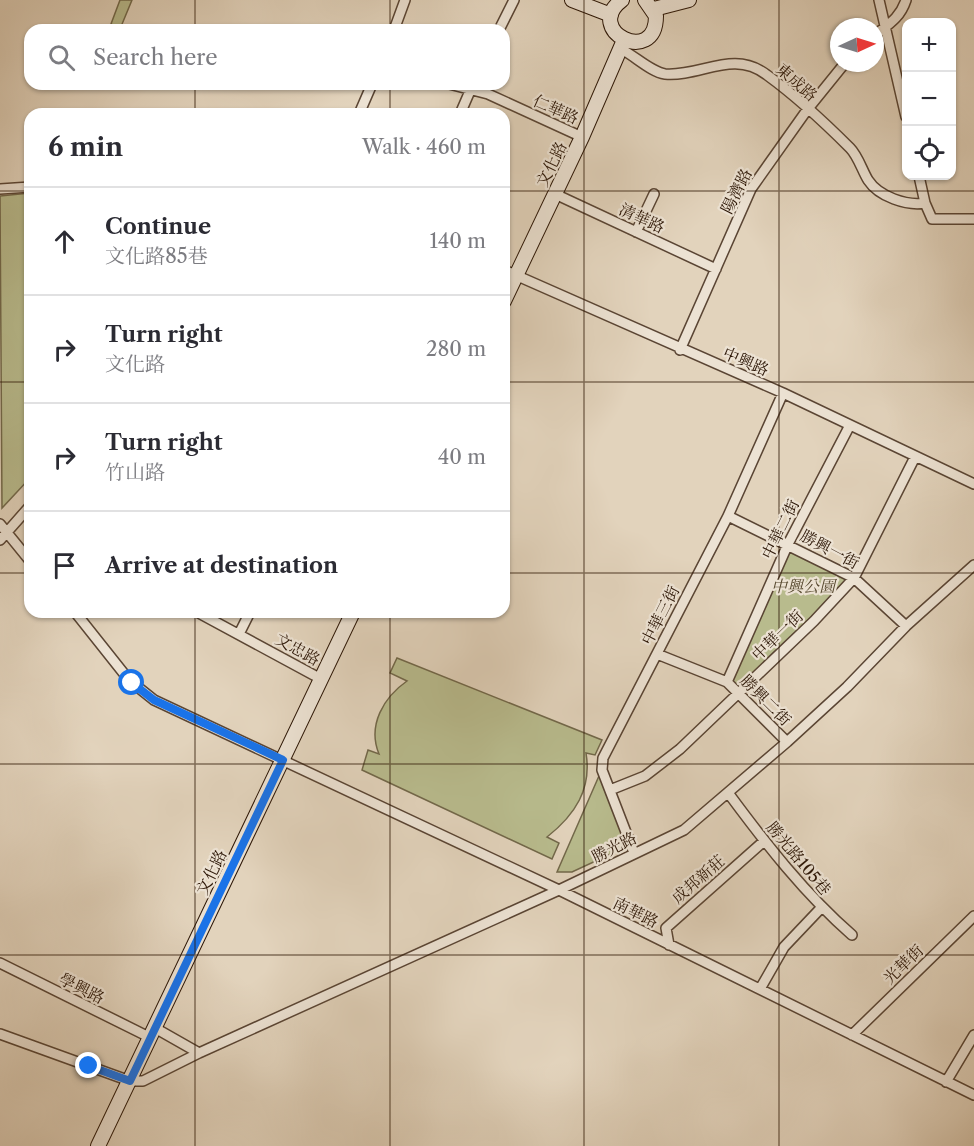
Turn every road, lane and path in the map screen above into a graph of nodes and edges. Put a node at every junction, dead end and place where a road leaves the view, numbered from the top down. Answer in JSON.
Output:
{"nodes":[{"id":1,"x":405,"y":0,"type":"edge"},
{"id":2,"x":514,"y":0,"type":"edge"},
{"id":3,"x":572,"y":0,"type":"edge"},
{"id":4,"x":622,"y":0,"type":"edge"},
{"id":5,"x":689,"y":0,"type":"edge"},
{"id":6,"x":879,"y":0,"type":"edge"},
{"id":7,"x":906,"y":0,"type":"edge"},
{"id":8,"x":593,"y":4,"type":"edge"},
{"id":9,"x":649,"y":4,"type":"edge"},
{"id":10,"x":611,"y":15,"type":"junction"},
{"id":11,"x":882,"y":18,"type":"edge"},
{"id":12,"x":396,"y":24,"type":"edge"},
{"id":13,"x":502,"y":24,"type":"edge"},
{"id":14,"x":884,"y":28,"type":"joint"},
{"id":15,"x":623,"y":44,"type":"junction"},
{"id":16,"x":839,"y":72,"type":"edge"},
{"id":17,"x":369,"y":90,"type":"edge"},
{"id":18,"x":471,"y":90,"type":"edge"},
{"id":19,"x":477,"y":90,"type":"edge"},
{"id":20,"x":902,"y":97,"type":"edge"},
{"id":21,"x":362,"y":108,"type":"edge"},
{"id":22,"x":463,"y":108,"type":"edge"},
{"id":23,"x":807,"y":110,"type":"junction"},
{"id":24,"x":582,"y":137,"type":"junction"},
{"id":25,"x":920,"y":180,"type":"edge"},
{"id":26,"x":24,"y":187,"type":"edge"},
{"id":27,"x":0,"y":189,"type":"edge"},
{"id":28,"x":555,"y":194,"type":"junction"},
{"id":29,"x":654,"y":194,"type":"dead end"},
{"id":30,"x":925,"y":203,"type":"junction"},
{"id":31,"x":974,"y":219,"type":"edge"},
{"id":32,"x":636,"y":232,"type":"junction"},
{"id":33,"x":716,"y":269,"type":"junction"},
{"id":34,"x":510,"y":273,"type":"edge"},
{"id":35,"x":680,"y":350,"type":"junction"},
{"id":36,"x":783,"y":393,"type":"junction"},
{"id":37,"x":850,"y":425,"type":"junction"},
{"id":38,"x":915,"y":457,"type":"junction"},
{"id":39,"x":974,"y":484,"type":"edge"},
{"id":40,"x":24,"y":513,"type":"edge"},
{"id":41,"x":728,"y":516,"type":"junction"},
{"id":42,"x":0,"y":524,"type":"edge"},
{"id":43,"x":3,"y":537,"type":"edge"},
{"id":44,"x":788,"y":544,"type":"junction"},
{"id":45,"x":24,"y":556,"type":"edge"},
{"id":46,"x":974,"y":565,"type":"edge"},
{"id":47,"x":854,"y":578,"type":"junction"},
{"id":48,"x":81,"y":618,"type":"edge"},
{"id":49,"x":208,"y":618,"type":"edge"},
{"id":50,"x":247,"y":618,"type":"edge"},
{"id":51,"x":350,"y":618,"type":"edge"},
{"id":52,"x":906,"y":626,"type":"junction"},
{"id":53,"x":238,"y":634,"type":"junction"},
{"id":54,"x":657,"y":654,"type":"junction"},
{"id":55,"x":321,"y":680,"type":"junction"},
{"id":56,"x":728,"y":682,"type":"junction"},
{"id":57,"x":740,"y":692,"type":"junction"},
{"id":58,"x":787,"y":742,"type":"junction"},
{"id":59,"x":283,"y":760,"type":"junction"},
{"id":60,"x":610,"y":790,"type":"junction"},
{"id":61,"x":729,"y":794,"type":"junction"},
{"id":62,"x":764,"y":841,"type":"junction"},
{"id":63,"x":634,"y":853,"type":"junction"},
{"id":64,"x":559,"y":890,"type":"junction"},
{"id":65,"x":821,"y":908,"type":"junction"},
{"id":66,"x":974,"y":916,"type":"edge"},
{"id":67,"x":852,"y":935,"type":"dead end"},
{"id":68,"x":669,"y":945,"type":"junction"},
{"id":69,"x":0,"y":963,"type":"edge"},
{"id":70,"x":760,"y":989,"type":"junction"},
{"id":71,"x":153,"y":1033,"type":"junction"},
{"id":72,"x":0,"y":1034,"type":"edge"},
{"id":73,"x":852,"y":1035,"type":"junction"},
{"id":74,"x":974,"y":1035,"type":"edge"},
{"id":75,"x":199,"y":1053,"type":"junction"},
{"id":76,"x":130,"y":1081,"type":"junction"},
{"id":77,"x":946,"y":1082,"type":"junction"},
{"id":78,"x":974,"y":1095,"type":"edge"},
{"id":79,"x":98,"y":1146,"type":"edge"}],
"edges":[{"from":1,"to":12,"type":"street"},
{"from":2,"to":13,"type":"street"},
{"from":3,"to":8,"type":"street"},
{"from":4,"to":10,"type":"street"},
{"from":5,"to":9,"type":"street"},
{"from":6,"to":11,"type":"street"},
{"from":7,"to":14,"type":"street"},
{"from":8,"to":10,"type":"street"},
{"from":9,"to":15,"type":"street"},
{"from":10,"to":15,"type":"street"},
{"from":14,"to":20,"type":"street"},
{"from":15,"to":23,"type":"street","name":"東成路"},
{"from":15,"to":24,"type":"street","name":"文化路"},
{"from":16,"to":23,"type":"street","name":"陽濟路"},
{"from":17,"to":21,"type":"street"},
{"from":18,"to":22,"type":"street"},
{"from":19,"to":24,"type":"street","name":"仁華路"},
{"from":23,"to":30,"type":"street","name":"東成路"},
{"from":23,"to":33,"type":"street","name":"陽濟路"},
{"from":24,"to":28,"type":"street","name":"文化路"},
{"from":25,"to":30,"type":"street"},
{"from":26,"to":27,"type":"street"},
{"from":28,"to":32,"type":"street","name":"清華路"},
{"from":28,"to":34,"type":"street","name":"文化路"},
{"from":29,"to":32,"type":"street"},
{"from":30,"to":31,"type":"street"},
{"from":32,"to":33,"type":"street","name":"清華路"},
{"from":33,"to":35,"type":"street","name":"陽濟路"},
{"from":34,"to":35,"type":"street","name":"中興路"},
{"from":35,"to":36,"type":"street","name":"中興路"},
{"from":36,"to":37,"type":"street","name":"中興路"},
{"from":36,"to":41,"type":"street","name":"中華三街"},
{"from":37,"to":38,"type":"street","name":"中興路"},
{"from":37,"to":44,"type":"street","name":"中華二街"},
{"from":38,"to":39,"type":"street","name":"中興路"},
{"from":38,"to":47,"type":"street","name":"中華一街"},
{"from":40,"to":43,"type":"street"},
{"from":41,"to":44,"type":"street","name":"勝興一街"},
{"from":41,"to":54,"type":"street","name":"中華三街"},
{"from":42,"to":43,"type":"street"},
{"from":43,"to":45,"type":"street"},
{"from":44,"to":47,"type":"street","name":"勝興一街"},
{"from":44,"to":56,"type":"street","name":"中華二街"},
{"from":46,"to":52,"type":"street","name":"勝光路"},
{"from":47,"to":52,"type":"street","name":"勝興一街"},
{"from":47,"to":57,"type":"street","name":"中華一街"},
{"from":48,"to":59,"type":"street","name":"南華路"},
{"from":49,"to":53,"type":"street","name":"文忠路"},
{"from":50,"to":53,"type":"street"},
{"from":51,"to":55,"type":"street","name":"文化路"},
{"from":52,"to":58,"type":"street","name":"勝光路"},
{"from":53,"to":55,"type":"street","name":"文忠路"},
{"from":54,"to":56,"type":"street","name":"勝興二街"},
{"from":54,"to":60,"type":"street","name":"中華三街"},
{"from":55,"to":59,"type":"street","name":"文化路"},
{"from":56,"to":57,"type":"street","name":"勝興二街"},
{"from":57,"to":58,"type":"street","name":"勝興二街"},
{"from":57,"to":60,"type":"street","name":"中華一街"},
{"from":58,"to":61,"type":"street","name":"勝光路"},
{"from":59,"to":64,"type":"street","name":"南華路"},
{"from":59,"to":71,"type":"street","name":"文化路"},
{"from":60,"to":63,"type":"street","name":"中華三街"},
{"from":61,"to":62,"type":"street","name":"勝光路105巷"},
{"from":61,"to":63,"type":"street","name":"勝光路"},
{"from":62,"to":65,"type":"street","name":"勝光路105巷"},
{"from":62,"to":68,"type":"street","name":"成邦新莊"},
{"from":63,"to":64,"type":"street","name":"勝光路"},
{"from":64,"to":68,"type":"street","name":"南華路"},
{"from":64,"to":75,"type":"street","name":"勝光路"},
{"from":65,"to":67,"type":"street","name":"勝光路105巷"},
{"from":65,"to":70,"type":"street"},
{"from":66,"to":73,"type":"street","name":"光華街"},
{"from":68,"to":70,"type":"street","name":"南華路"},
{"from":69,"to":71,"type":"street","name":"學興路"},
{"from":70,"to":73,"type":"street","name":"南華路"},
{"from":71,"to":75,"type":"street"},
{"from":71,"to":76,"type":"street","name":"文化路"},
{"from":72,"to":76,"type":"street"},
{"from":73,"to":77,"type":"street","name":"南華路"},
{"from":74,"to":77,"type":"street"},
{"from":75,"to":76,"type":"street","name":"勝光路"},
{"from":76,"to":79,"type":"street","name":"文化路"},
{"from":77,"to":78,"type":"street","name":"南華路"}]}
